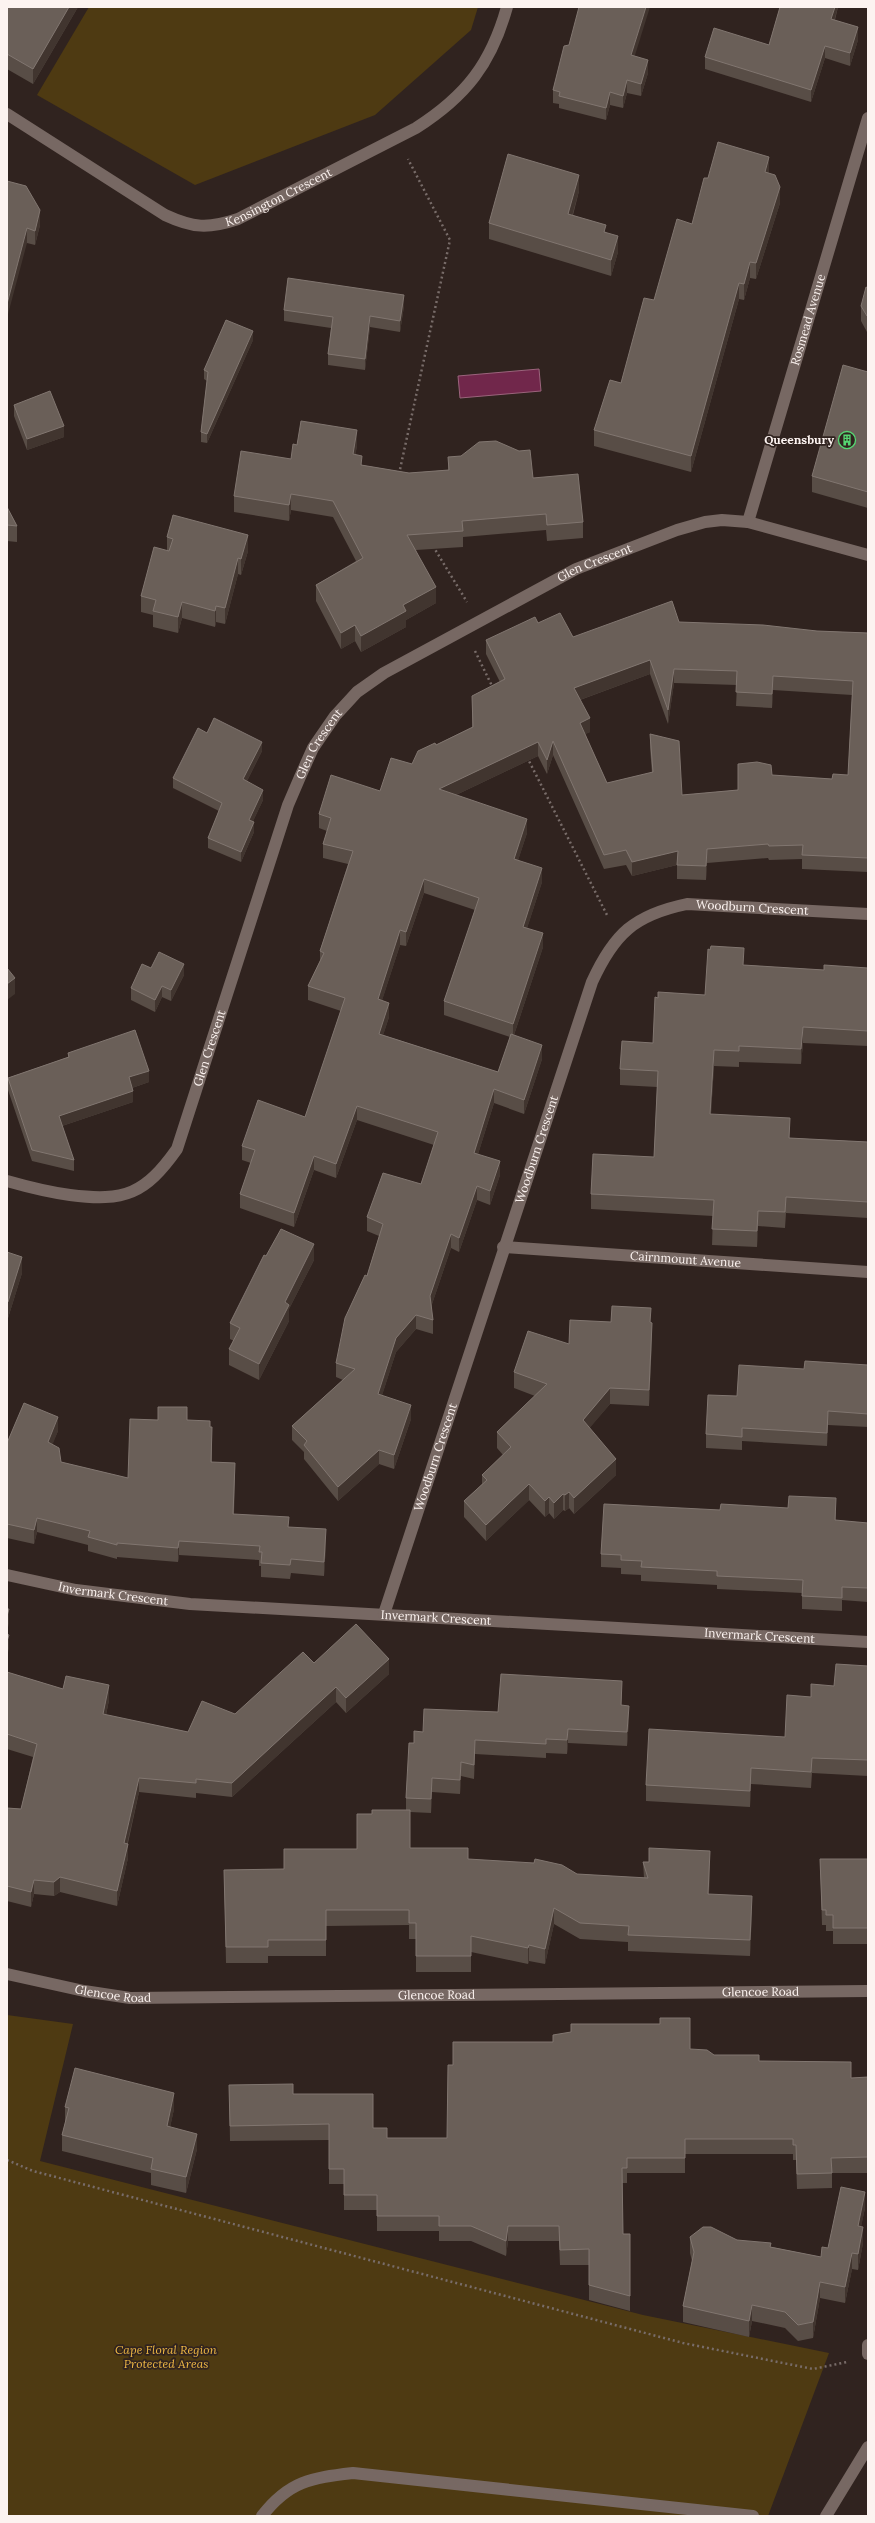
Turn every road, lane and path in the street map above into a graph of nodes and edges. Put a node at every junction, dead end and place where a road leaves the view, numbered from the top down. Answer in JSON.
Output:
{"nodes":[{"id":1,"x":507,"y":7,"type":"edge"},
{"id":2,"x":7,"y":114,"type":"edge"},
{"id":3,"x":868,"y":118,"type":"edge"},
{"id":4,"x":397,"y":137,"type":"junction"},
{"id":5,"x":398,"y":482,"type":"edge"},
{"id":6,"x":748,"y":522,"type":"junction"},
{"id":7,"x":430,"y":542,"type":"edge"},
{"id":8,"x":868,"y":556,"type":"edge"},
{"id":9,"x":467,"y":602,"type":"dead end"},
{"id":10,"x":476,"y":654,"type":"dead end"},
{"id":11,"x":493,"y":689,"type":"edge"},
{"id":12,"x":525,"y":752,"type":"edge"},
{"id":13,"x":868,"y":914,"type":"edge"},
{"id":14,"x":609,"y":919,"type":"dead end"},
{"id":15,"x":7,"y":1181,"type":"edge"},
{"id":16,"x":503,"y":1247,"type":"junction"},
{"id":17,"x":868,"y":1272,"type":"edge"},
{"id":18,"x":7,"y":1575,"type":"edge"},
{"id":19,"x":384,"y":1614,"type":"junction"},
{"id":20,"x":868,"y":1642,"type":"edge"},
{"id":21,"x":7,"y":1974,"type":"edge"},
{"id":22,"x":868,"y":1991,"type":"edge"},
{"id":23,"x":7,"y":2160,"type":"edge"},
{"id":24,"x":868,"y":2345,"type":"edge"},
{"id":25,"x":868,"y":2354,"type":"edge"},
{"id":26,"x":852,"y":2361,"type":"dead end"},
{"id":27,"x":868,"y":2447,"type":"edge"},
{"id":28,"x":262,"y":2516,"type":"edge"},
{"id":29,"x":753,"y":2516,"type":"edge"},
{"id":30,"x":826,"y":2516,"type":"edge"}],
"edges":[{"from":1,"to":4,"type":"street","name":"Kensington Crescent"},
{"from":2,"to":4,"type":"street","name":"Kensington Crescent"},
{"from":3,"to":6,"type":"street","name":"Rosmead Avenue"},
{"from":4,"to":5,"type":"path"},
{"from":6,"to":8,"type":"street","name":"Glen Crescent"},
{"from":6,"to":15,"type":"street","name":"Glen Crescent"},
{"from":7,"to":9,"type":"path"},
{"from":10,"to":11,"type":"path"},
{"from":12,"to":14,"type":"path"},
{"from":13,"to":16,"type":"street","name":"Woodburn Crescent"},
{"from":16,"to":17,"type":"street","name":"Cairnmount Avenue"},
{"from":16,"to":19,"type":"street","name":"Woodburn Crescent"},
{"from":18,"to":19,"type":"street","name":"Invermark Crescent"},
{"from":19,"to":20,"type":"street","name":"Invermark Crescent"},
{"from":21,"to":22,"type":"street","name":"Glencoe Road"},
{"from":23,"to":26,"type":"path"},
{"from":24,"to":25,"type":"street"},
{"from":27,"to":30,"type":"street"},
{"from":28,"to":29,"type":"street"}]}
